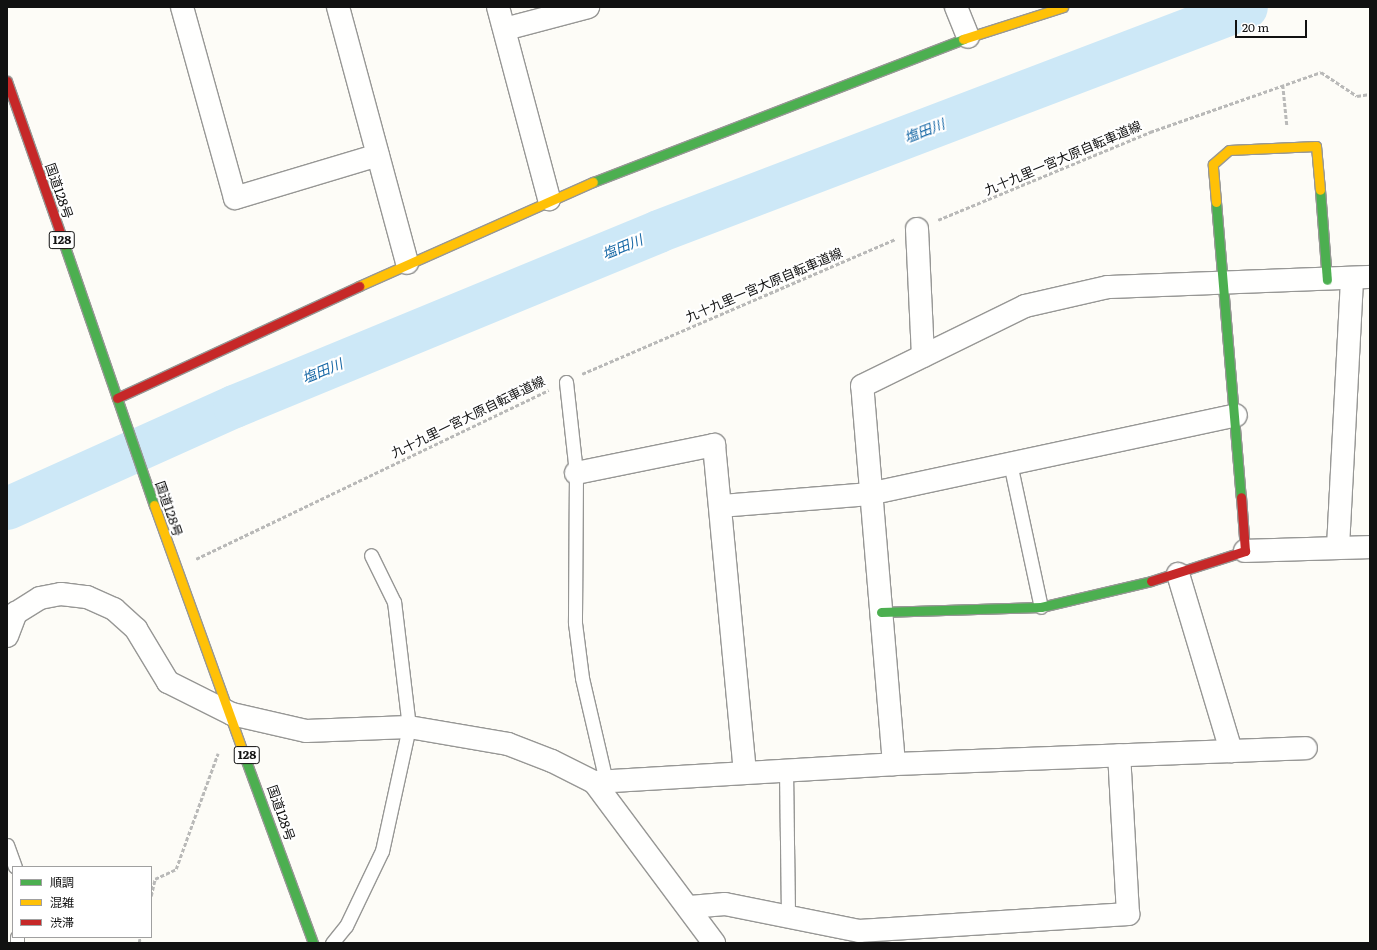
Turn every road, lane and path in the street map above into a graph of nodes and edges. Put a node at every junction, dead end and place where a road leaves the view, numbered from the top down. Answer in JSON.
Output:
{"nodes":[{"id":1,"x":182,"y":7,"type":"edge"},
{"id":2,"x":338,"y":7,"type":"edge"},
{"id":3,"x":498,"y":7,"type":"edge"},
{"id":4,"x":588,"y":7,"type":"edge"},
{"id":5,"x":956,"y":7,"type":"edge"},
{"id":6,"x":1063,"y":7,"type":"edge"},
{"id":7,"x":505,"y":29,"type":"junction"},
{"id":8,"x":968,"y":37,"type":"junction"},
{"id":9,"x":7,"y":81,"type":"edge"},
{"id":10,"x":1283,"y":85,"type":"junction"},
{"id":11,"x":1370,"y":94,"type":"edge"},
{"id":12,"x":1290,"y":148,"type":"junction"},
{"id":13,"x":378,"y":156,"type":"junction"},
{"id":14,"x":549,"y":199,"type":"junction"},
{"id":15,"x":917,"y":229,"type":"junction"},
{"id":16,"x":407,"y":263,"type":"junction"},
{"id":17,"x":1361,"y":278,"type":"edge"},
{"id":18,"x":1327,"y":280,"type":"junction"},
{"id":19,"x":1225,"y":285,"type":"junction"},
{"id":20,"x":924,"y":356,"type":"junction"},
{"id":21,"x":566,"y":382,"type":"junction"},
{"id":22,"x":117,"y":398,"type":"junction"},
{"id":23,"x":1236,"y":415,"type":"junction"},
{"id":24,"x":1010,"y":463,"type":"junction"},
{"id":25,"x":576,"y":473,"type":"junction"},
{"id":26,"x":869,"y":494,"type":"junction"},
{"id":27,"x":721,"y":506,"type":"junction"},
{"id":28,"x":1338,"y":547,"type":"junction"},
{"id":29,"x":1370,"y":547,"type":"edge"},
{"id":30,"x":1245,"y":551,"type":"junction"},
{"id":31,"x":371,"y":555,"type":"dead end"},
{"id":32,"x":176,"y":568,"type":"junction"},
{"id":33,"x":1178,"y":574,"type":"junction"},
{"id":34,"x":1041,"y":607,"type":"junction"},
{"id":35,"x":881,"y":612,"type":"junction"},
{"id":36,"x":7,"y":636,"type":"edge"},
{"id":37,"x":232,"y":714,"type":"junction"},
{"id":38,"x":409,"y":727,"type":"junction"},
{"id":39,"x":1306,"y":748,"type":"dead end"},
{"id":40,"x":219,"y":751,"type":"dead end"},
{"id":41,"x":1231,"y":751,"type":"junction"},
{"id":42,"x":1120,"y":755,"type":"junction"},
{"id":43,"x":894,"y":764,"type":"junction"},
{"id":44,"x":786,"y":770,"type":"junction"},
{"id":45,"x":745,"y":771,"type":"junction"},
{"id":46,"x":600,"y":781,"type":"junction"},
{"id":47,"x":7,"y":845,"type":"edge"},
{"id":48,"x":15,"y":866,"type":"edge"},
{"id":49,"x":152,"y":892,"type":"edge"},
{"id":50,"x":690,"y":907,"type":"junction"},
{"id":51,"x":788,"y":920,"type":"junction"},
{"id":52,"x":313,"y":943,"type":"edge"},
{"id":53,"x":332,"y":943,"type":"edge"},
{"id":54,"x":714,"y":943,"type":"edge"}],
"edges":[{"from":1,"to":13,"type":"street"},
{"from":2,"to":13,"type":"street"},
{"from":3,"to":7,"type":"street"},
{"from":4,"to":7,"type":"street"},
{"from":5,"to":8,"type":"street"},
{"from":6,"to":8,"type":"main road"},
{"from":7,"to":14,"type":"street"},
{"from":8,"to":14,"type":"main road"},
{"from":9,"to":22,"type":"main road","name":"国道128号","number":"128"},
{"from":10,"to":11,"type":"path","name":"九十九里一宮大原自転車道線"},
{"from":10,"to":12,"type":"path"},
{"from":10,"to":15,"type":"path","name":"九十九里一宮大原自転車道線"},
{"from":12,"to":18,"type":"main road"},
{"from":12,"to":19,"type":"main road"},
{"from":13,"to":16,"type":"street"},
{"from":14,"to":16,"type":"main road"},
{"from":15,"to":20,"type":"street"},
{"from":15,"to":21,"type":"path","name":"九十九里一宮大原自転車道線"},
{"from":16,"to":22,"type":"main road"},
{"from":17,"to":18,"type":"street"},
{"from":17,"to":28,"type":"street"},
{"from":18,"to":19,"type":"street"},
{"from":19,"to":20,"type":"street"},
{"from":19,"to":23,"type":"main road"},
{"from":20,"to":26,"type":"street"},
{"from":21,"to":25,"type":"lane"},
{"from":21,"to":32,"type":"path","name":"九十九里一宮大原自転車道線"},
{"from":22,"to":32,"type":"main road","name":"国道128号","number":"128"},
{"from":23,"to":24,"type":"street"},
{"from":23,"to":30,"type":"main road"},
{"from":24,"to":26,"type":"street"},
{"from":24,"to":34,"type":"lane"},
{"from":25,"to":27,"type":"street"},
{"from":25,"to":46,"type":"lane"},
{"from":26,"to":27,"type":"street"},
{"from":26,"to":35,"type":"street"},
{"from":27,"to":45,"type":"street"},
{"from":28,"to":29,"type":"street"},
{"from":28,"to":30,"type":"street"},
{"from":30,"to":33,"type":"main road"},
{"from":31,"to":38,"type":"lane"},
{"from":32,"to":37,"type":"main road","name":"国道128号","number":"128"},
{"from":33,"to":34,"type":"main road"},
{"from":33,"to":41,"type":"street"},
{"from":34,"to":35,"type":"main road"},
{"from":35,"to":43,"type":"street"},
{"from":36,"to":37,"type":"street"},
{"from":37,"to":38,"type":"street"},
{"from":37,"to":52,"type":"main road","name":"国道128号","number":"128"},
{"from":38,"to":46,"type":"street"},
{"from":38,"to":53,"type":"lane"},
{"from":39,"to":41,"type":"street"},
{"from":40,"to":49,"type":"path"},
{"from":41,"to":42,"type":"street"},
{"from":42,"to":43,"type":"street"},
{"from":42,"to":51,"type":"street"},
{"from":43,"to":44,"type":"street"},
{"from":44,"to":45,"type":"street"},
{"from":44,"to":51,"type":"lane"},
{"from":45,"to":46,"type":"street"},
{"from":46,"to":50,"type":"street"},
{"from":47,"to":48,"type":"lane"},
{"from":50,"to":51,"type":"street"},
{"from":50,"to":54,"type":"street"}]}
